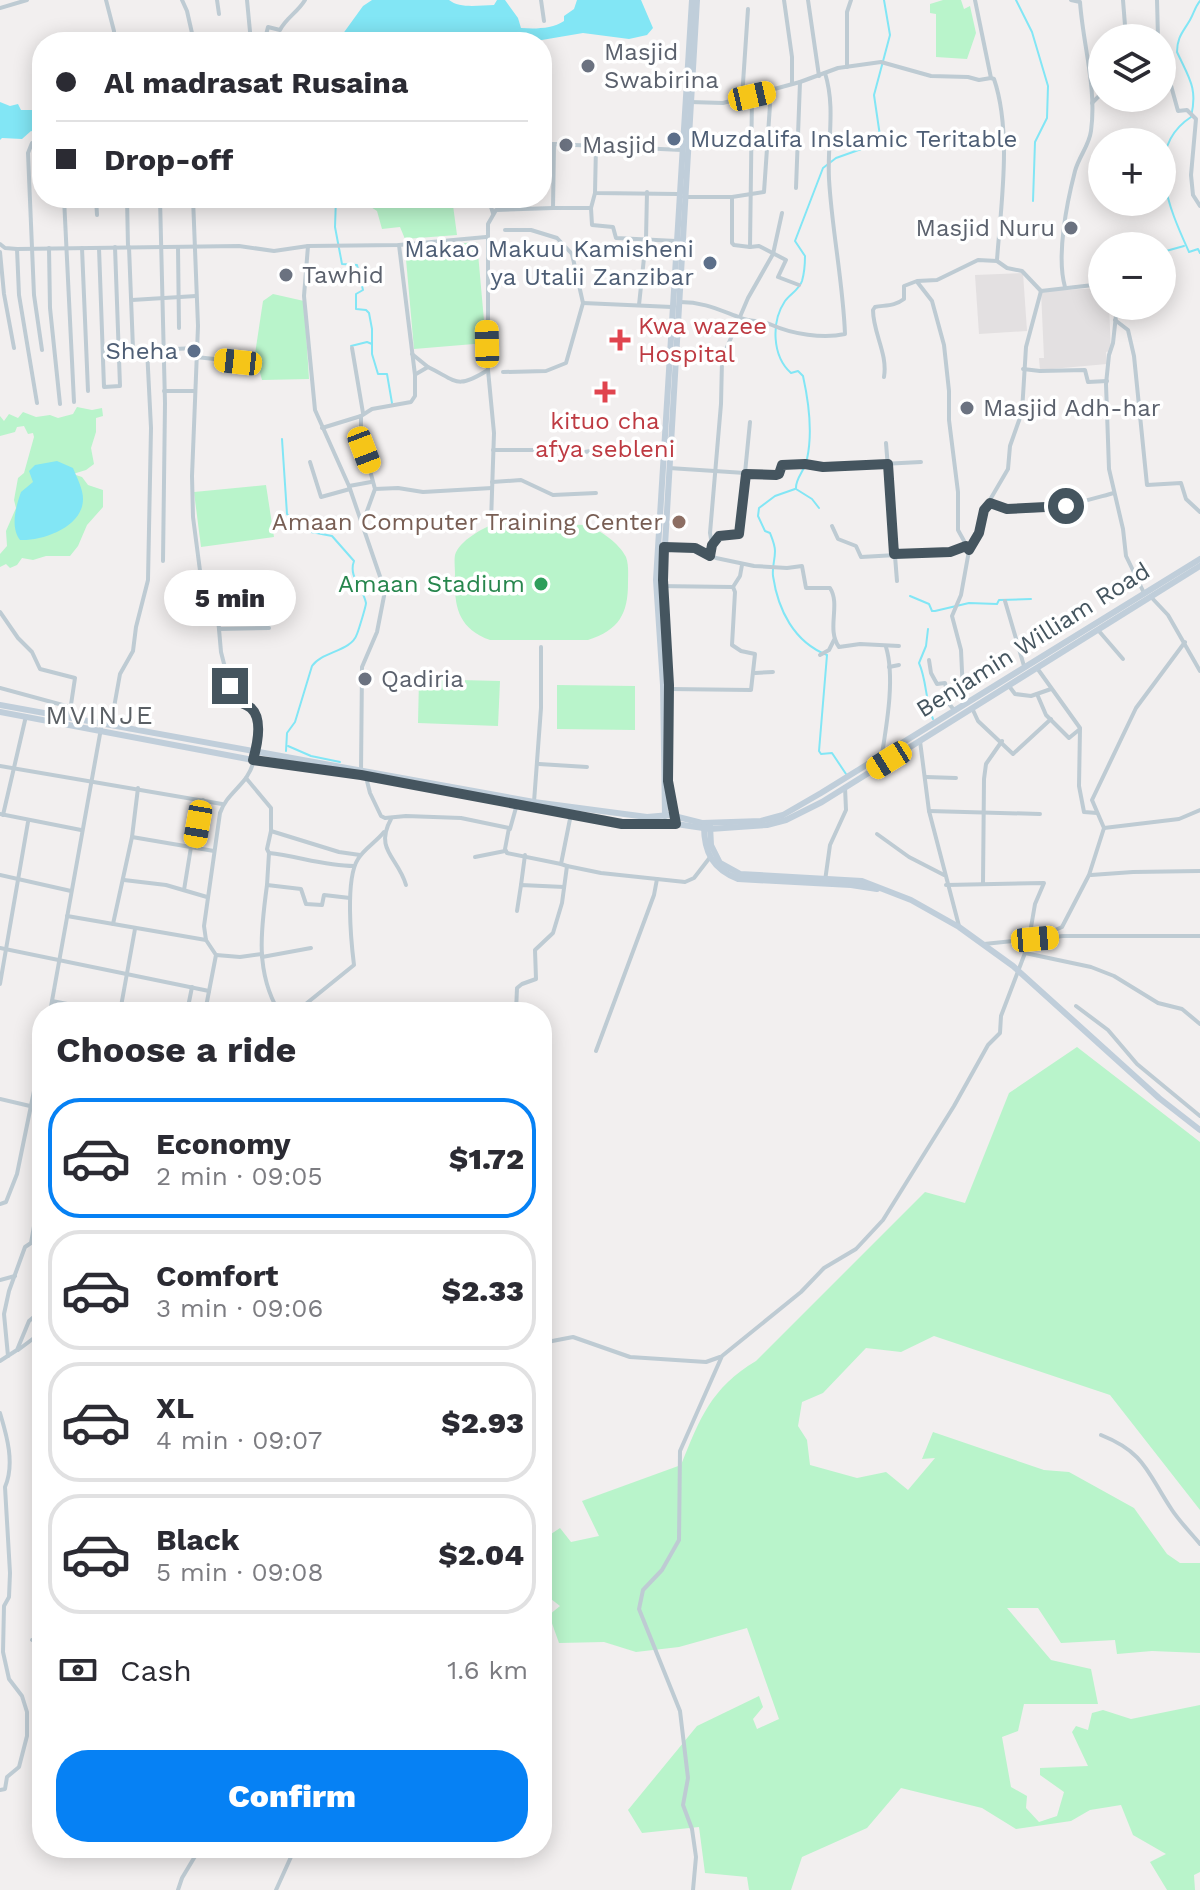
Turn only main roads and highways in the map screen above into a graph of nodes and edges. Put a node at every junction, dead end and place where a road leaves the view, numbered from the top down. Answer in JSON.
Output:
{"nodes":[{"id":1,"x":695,"y":0,"type":"edge"},
{"id":2,"x":681,"y":195,"type":"junction"},
{"id":3,"x":676,"y":304,"type":"junction"},
{"id":4,"x":1200,"y":559,"type":"edge"},
{"id":5,"x":1200,"y":566,"type":"edge"},
{"id":6,"x":660,"y":586,"type":"junction"},
{"id":7,"x":1147,"y":594,"type":"junction"},
{"id":8,"x":970,"y":704,"type":"junction"},
{"id":9,"x":0,"y":705,"type":"edge"},
{"id":10,"x":0,"y":712,"type":"edge"},
{"id":11,"x":101,"y":727,"type":"junction"},
{"id":12,"x":254,"y":756,"type":"junction"},
{"id":13,"x":363,"y":774,"type":"junction"},
{"id":14,"x":665,"y":815,"type":"junction"},
{"id":15,"x":675,"y":820,"type":"junction"},
{"id":16,"x":666,"y":823,"type":"junction"},
{"id":17,"x":707,"y":826,"type":"junction"},
{"id":18,"x":1200,"y":1130,"type":"edge"}],
"edges":[{"from":1,"to":2,"type":"main road"},
{"from":1,"to":2,"type":"main road"},
{"from":2,"to":3,"type":"main road"},
{"from":2,"to":3,"type":"main road"},
{"from":3,"to":6,"type":"main road"},
{"from":3,"to":6,"type":"main road"},
{"from":4,"to":7,"type":"main road","name":"Benjamin William Road"},
{"from":5,"to":7,"type":"main road","name":"Benjamin William Road"},
{"from":6,"to":14,"type":"main road"},
{"from":6,"to":15,"type":"main road"},
{"from":7,"to":8,"type":"main road","name":"Benjamin William Road"},
{"from":7,"to":8,"type":"main road","name":"Benjamin William Road"},
{"from":8,"to":17,"type":"main road","name":"Benjamin William Road"},
{"from":8,"to":17,"type":"main road","name":"Benjamin William Road"},
{"from":9,"to":11,"type":"main road"},
{"from":10,"to":11,"type":"main road"},
{"from":11,"to":12,"type":"main road"},
{"from":11,"to":12,"type":"main road"},
{"from":12,"to":13,"type":"main road"},
{"from":13,"to":14,"type":"main road","name":"Benjamin William Road"},
{"from":13,"to":16,"type":"main road","name":"Benjamin William Road"},
{"from":14,"to":15,"type":"main road","name":"Benjamin William Road"},
{"from":14,"to":16,"type":"main road"},
{"from":15,"to":16,"type":"main road","name":"Benjamin William Road"},
{"from":15,"to":17,"type":"main road","name":"Benjamin William Road"},
{"from":17,"to":18,"type":"main road"}]}
